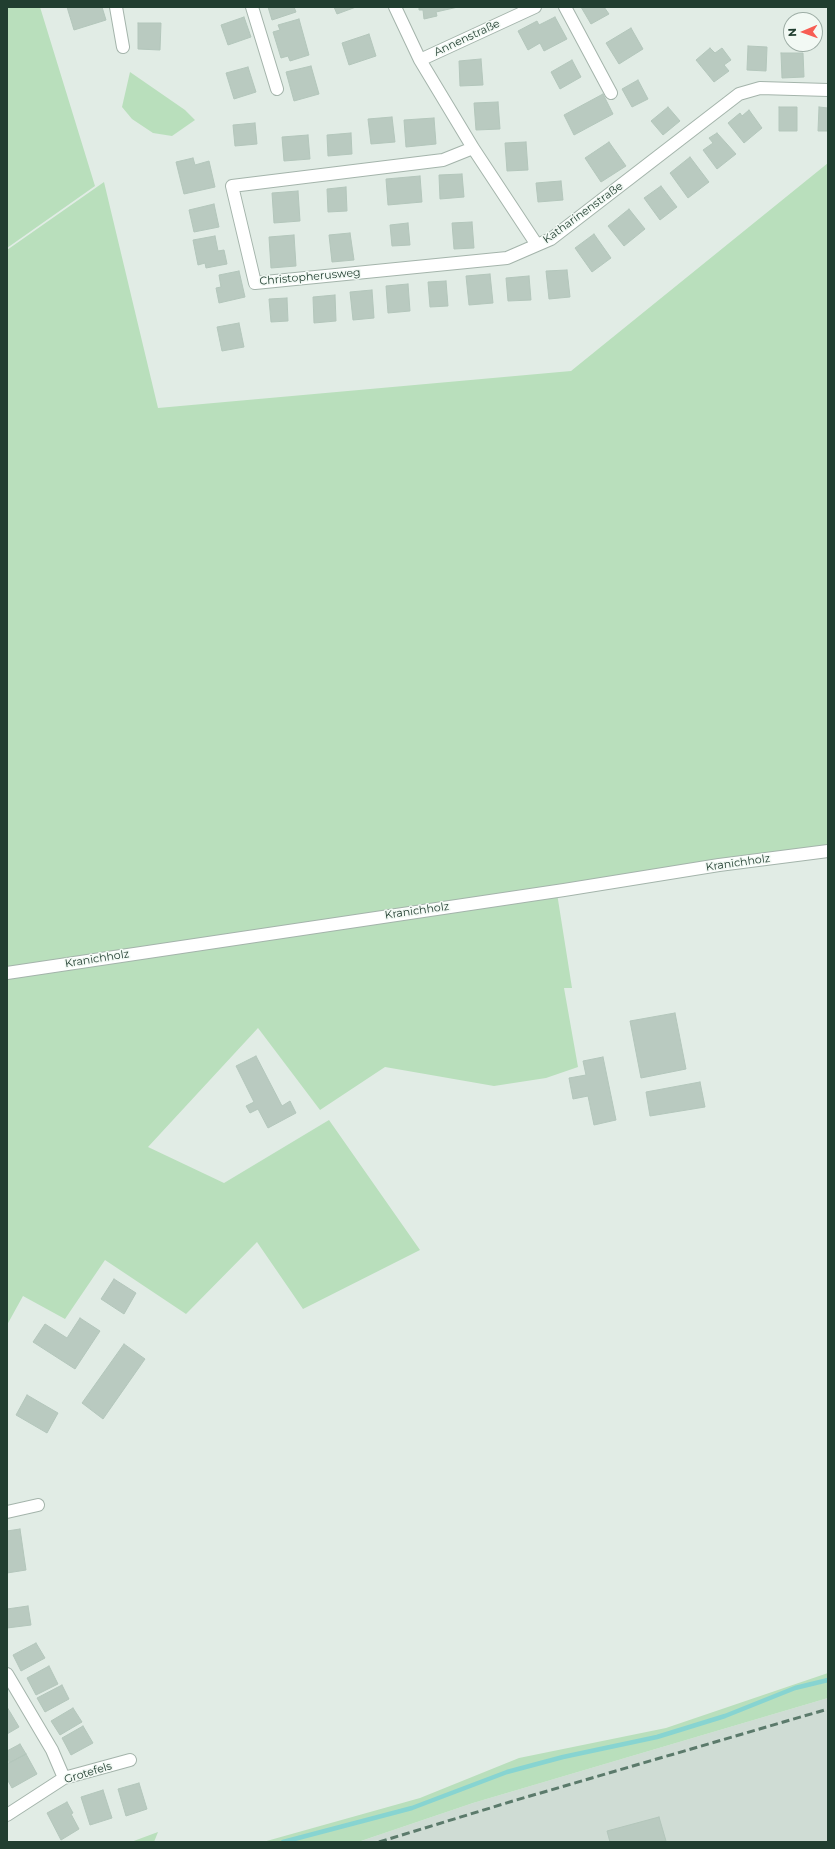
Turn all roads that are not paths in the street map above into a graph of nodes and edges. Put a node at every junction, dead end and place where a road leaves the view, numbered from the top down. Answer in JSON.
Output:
{"nodes":[{"id":1,"x":116,"y":7,"type":"edge"},
{"id":2,"x":252,"y":7,"type":"edge"},
{"id":3,"x":395,"y":7,"type":"edge"},
{"id":4,"x":534,"y":7,"type":"edge"},
{"id":5,"x":565,"y":7,"type":"edge"},
{"id":6,"x":123,"y":47,"type":"dead end"},
{"id":7,"x":420,"y":60,"type":"junction"},
{"id":8,"x":277,"y":89,"type":"dead end"},
{"id":9,"x":828,"y":90,"type":"edge"},
{"id":10,"x":611,"y":93,"type":"dead end"},
{"id":11,"x":473,"y":148,"type":"junction"},
{"id":12,"x":537,"y":245,"type":"junction"},
{"id":13,"x":828,"y":851,"type":"edge"},
{"id":14,"x":7,"y":973,"type":"edge"},
{"id":15,"x":38,"y":1505,"type":"dead end"},
{"id":16,"x":7,"y":1512,"type":"edge"},
{"id":17,"x":7,"y":1674,"type":"edge"},
{"id":18,"x":130,"y":1760,"type":"dead end"},
{"id":19,"x":64,"y":1778,"type":"junction"},
{"id":20,"x":7,"y":1815,"type":"edge"}],
"edges":[{"from":1,"to":6,"type":"street"},
{"from":2,"to":8,"type":"street"},
{"from":3,"to":7,"type":"street","name":"Katharinenstraße"},
{"from":4,"to":7,"type":"street","name":"Annenstraße"},
{"from":5,"to":10,"type":"street"},
{"from":7,"to":11,"type":"street","name":"Katharinenstraße"},
{"from":9,"to":12,"type":"street","name":"Katharinenstraße"},
{"from":11,"to":12,"type":"street","name":"Katharinenstraße"},
{"from":11,"to":12,"type":"street","name":"Christopherusweg"},
{"from":13,"to":14,"type":"street","name":"Kranichholz"},
{"from":15,"to":16,"type":"street"},
{"from":17,"to":19,"type":"street"},
{"from":18,"to":19,"type":"street","name":"Grotefels"},
{"from":19,"to":20,"type":"street","name":"Grotefels"}]}
